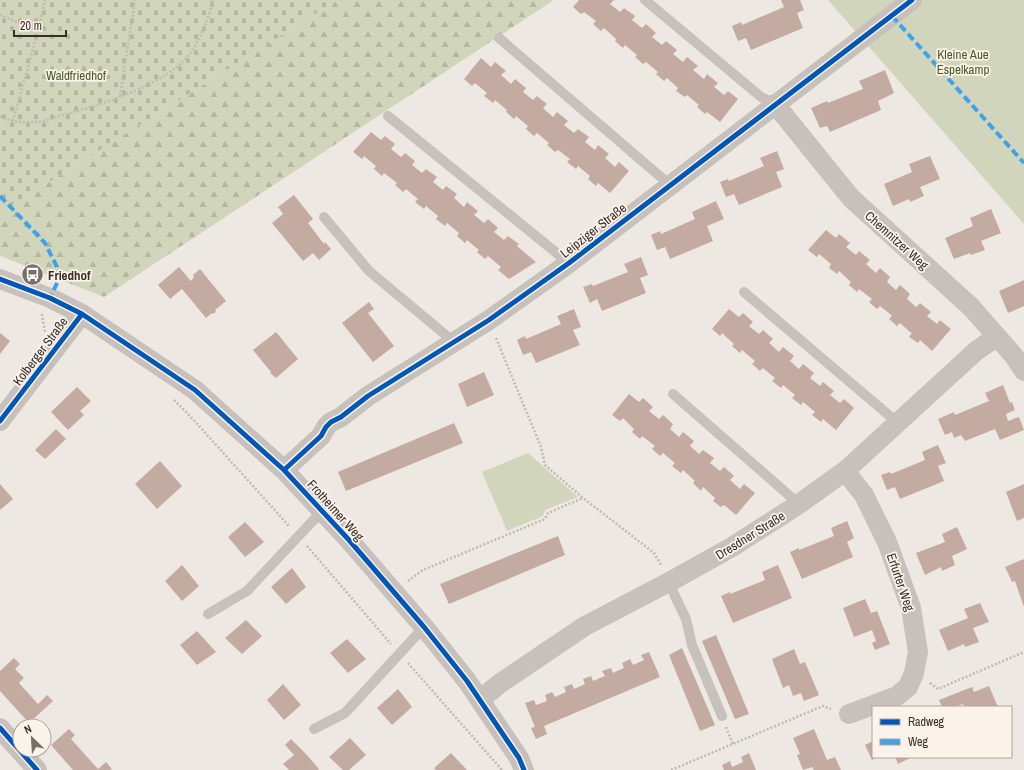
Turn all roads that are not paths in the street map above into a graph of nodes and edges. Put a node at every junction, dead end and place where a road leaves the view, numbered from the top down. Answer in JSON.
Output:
{"nodes":[{"id":1,"x":645,"y":0,"type":"edge"},
{"id":2,"x":912,"y":0,"type":"edge"},
{"id":3,"x":499,"y":38,"type":"dead end"},
{"id":4,"x":775,"y":104,"type":"junction"},
{"id":5,"x":388,"y":116,"type":"dead end"},
{"id":6,"x":670,"y":185,"type":"junction"},
{"id":7,"x":324,"y":217,"type":"dead end"},
{"id":8,"x":569,"y":263,"type":"junction"},
{"id":9,"x":0,"y":279,"type":"edge"},
{"id":10,"x":744,"y":292,"type":"dead end"},
{"id":11,"x":82,"y":314,"type":"junction"},
{"id":12,"x":996,"y":336,"type":"junction"},
{"id":13,"x":454,"y":342,"type":"junction"},
{"id":14,"x":1024,"y":370,"type":"edge"},
{"id":15,"x":673,"y":394,"type":"dead end"},
{"id":16,"x":0,"y":421,"type":"edge"},
{"id":17,"x":898,"y":423,"type":"junction"},
{"id":18,"x":284,"y":470,"type":"junction"},
{"id":19,"x":845,"y":471,"type":"junction"},
{"id":20,"x":799,"y":504,"type":"junction"},
{"id":21,"x":322,"y":511,"type":"junction"},
{"id":22,"x":671,"y":581,"type":"junction"},
{"id":23,"x":208,"y":614,"type":"dead end"},
{"id":24,"x":424,"y":628,"type":"junction"},
{"id":25,"x":480,"y":700,"type":"junction"},
{"id":26,"x":849,"y":714,"type":"road end"},
{"id":27,"x":722,"y":716,"type":"dead end"},
{"id":28,"x":0,"y":728,"type":"edge"},
{"id":29,"x":314,"y":729,"type":"dead end"},
{"id":30,"x":37,"y":770,"type":"edge"},
{"id":31,"x":524,"y":770,"type":"edge"}],
"edges":[{"from":1,"to":4,"type":"lane"},
{"from":2,"to":4,"type":"street","name":"Leipziger Straße"},
{"from":3,"to":6,"type":"lane"},
{"from":4,"to":6,"type":"street","name":"Leipziger Straße"},
{"from":4,"to":12,"type":"street","name":"Chemnitzer Weg"},
{"from":5,"to":8,"type":"lane"},
{"from":6,"to":8,"type":"street","name":"Leipziger Straße"},
{"from":7,"to":13,"type":"lane"},
{"from":8,"to":13,"type":"street","name":"Leipziger Straße"},
{"from":9,"to":11,"type":"street","name":"Frotheimer Weg"},
{"from":10,"to":17,"type":"lane"},
{"from":11,"to":16,"type":"street","name":"Kolberger Straße"},
{"from":11,"to":18,"type":"street","name":"Frotheimer Weg"},
{"from":12,"to":14,"type":"street","name":"Chemnitzer Weg"},
{"from":12,"to":17,"type":"street","name":"Dresdner Straße"},
{"from":13,"to":18,"type":"street","name":"Leipziger Straße"},
{"from":15,"to":20,"type":"lane"},
{"from":17,"to":19,"type":"street","name":"Dresdner Straße"},
{"from":18,"to":21,"type":"street","name":"Frotheimer Weg"},
{"from":19,"to":20,"type":"street","name":"Dresdner Straße"},
{"from":19,"to":26,"type":"street","name":"Erfurter Weg"},
{"from":20,"to":22,"type":"street","name":"Dresdner Straße"},
{"from":21,"to":23,"type":"lane","name":"Frotheimer Weg"},
{"from":21,"to":24,"type":"street","name":"Frotheimer Weg"},
{"from":22,"to":25,"type":"street","name":"Dresdner Straße"},
{"from":22,"to":27,"type":"lane"},
{"from":24,"to":25,"type":"street","name":"Frotheimer Weg"},
{"from":24,"to":29,"type":"lane"},
{"from":25,"to":31,"type":"street","name":"Frotheimer Weg"},
{"from":28,"to":30,"type":"street"}]}
